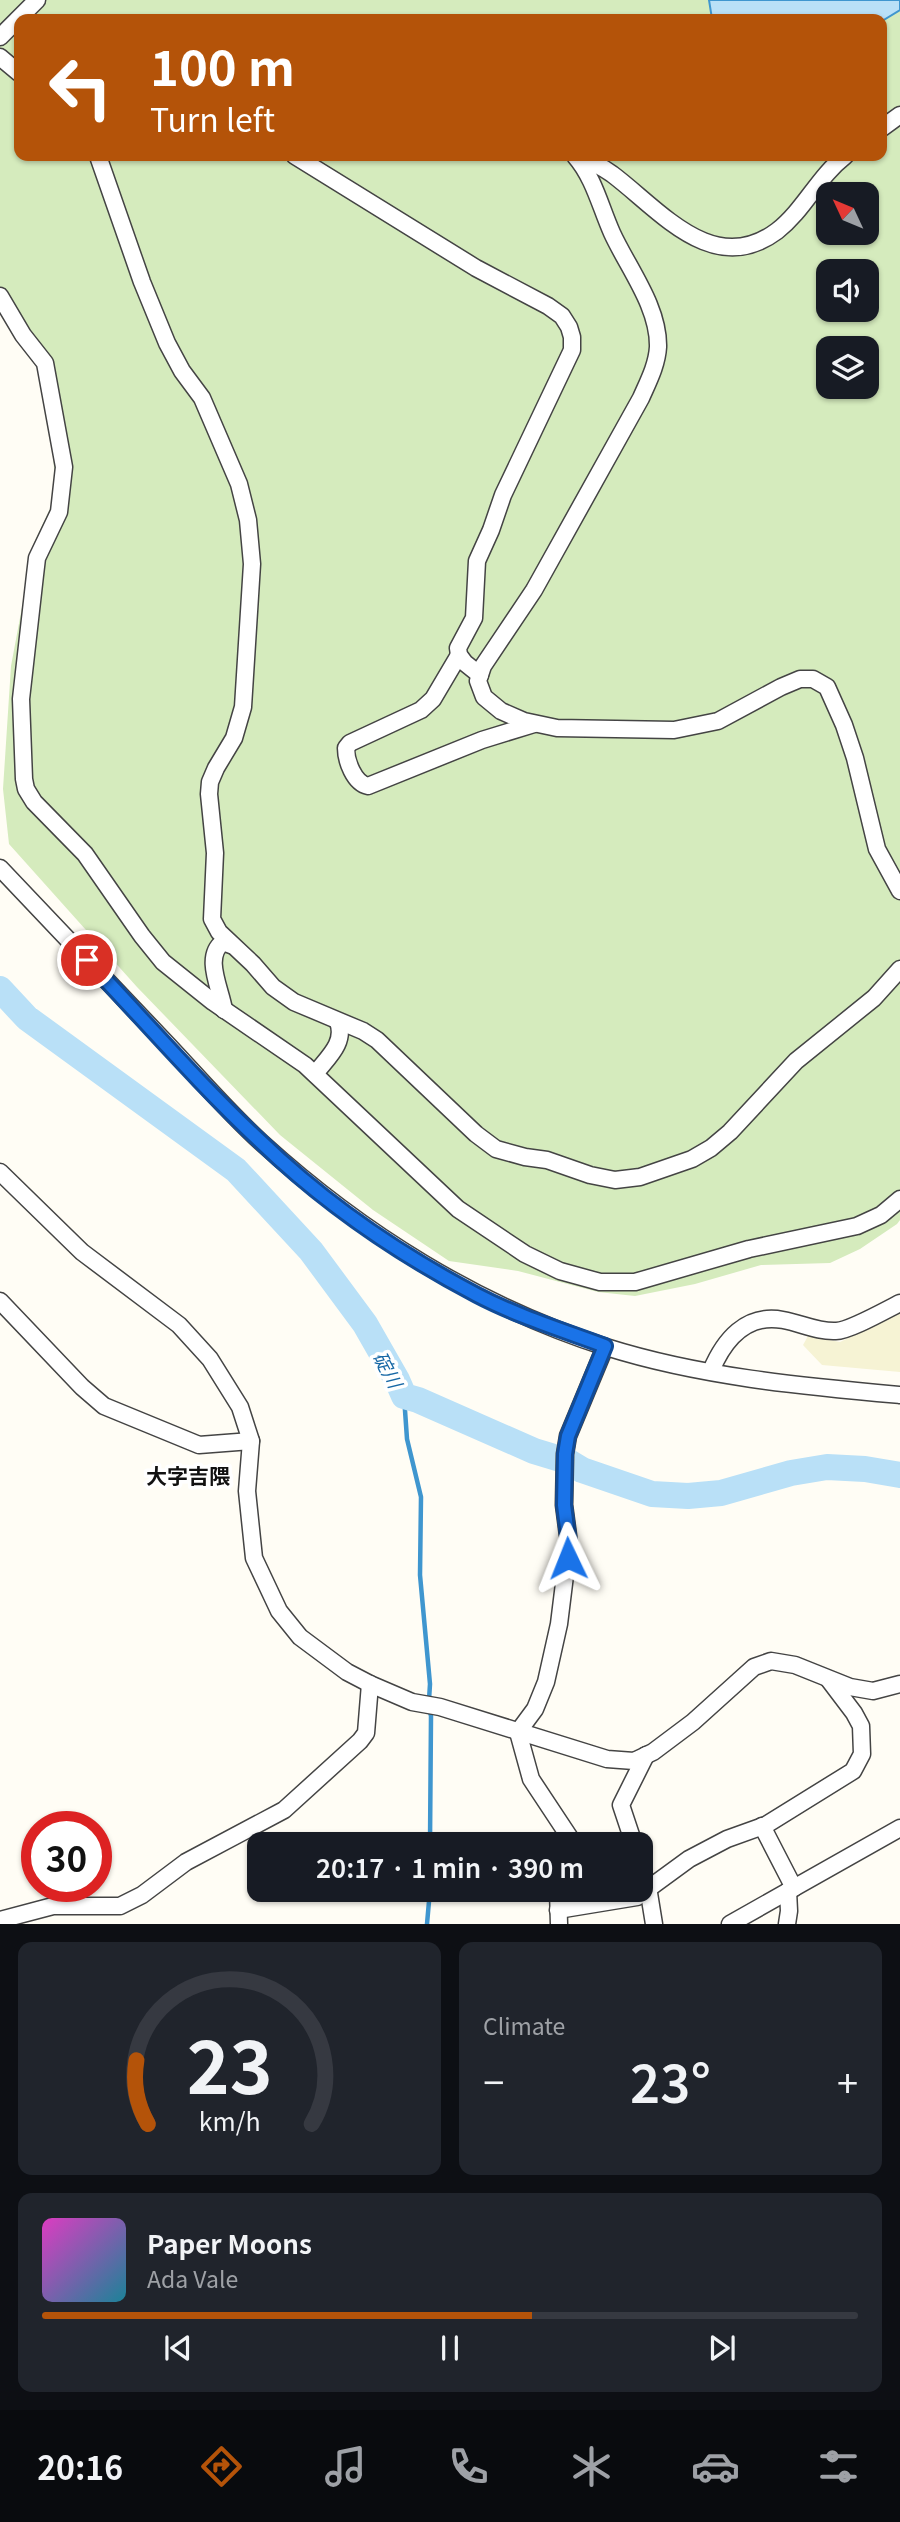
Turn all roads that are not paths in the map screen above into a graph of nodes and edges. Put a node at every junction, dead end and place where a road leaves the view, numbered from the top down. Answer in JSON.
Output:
{"nodes":[{"id":1,"x":37,"y":0,"type":"edge"},
{"id":2,"x":23,"y":14,"type":"edge"},
{"id":3,"x":14,"y":23,"type":"edge"},
{"id":4,"x":0,"y":37,"type":"edge"},
{"id":5,"x":0,"y":57,"type":"edge"},
{"id":6,"x":14,"y":69,"type":"edge"},
{"id":7,"x":100,"y":161,"type":"edge"},
{"id":8,"x":303,"y":161,"type":"edge"},
{"id":9,"x":581,"y":161,"type":"edge"},
{"id":10,"x":586,"y":161,"type":"edge"},
{"id":11,"x":839,"y":161,"type":"edge"},
{"id":12,"x":0,"y":296,"type":"edge"},
{"id":13,"x":458,"y":655,"type":"junction"},
{"id":14,"x":480,"y":675,"type":"junction"},
{"id":15,"x":537,"y":723,"type":"junction"},
{"id":16,"x":0,"y":868,"type":"edge"},
{"id":17,"x":900,"y":891,"type":"edge"},
{"id":18,"x":232,"y":945,"type":"junction"},
{"id":19,"x":900,"y":969,"type":"edge"},
{"id":20,"x":224,"y":1010,"type":"junction"},
{"id":21,"x":338,"y":1022,"type":"junction"},
{"id":22,"x":315,"y":1074,"type":"junction"},
{"id":23,"x":0,"y":1171,"type":"edge"},
{"id":24,"x":900,"y":1199,"type":"edge"},
{"id":25,"x":0,"y":1301,"type":"edge"},
{"id":26,"x":900,"y":1303,"type":"edge"},
{"id":27,"x":605,"y":1346,"type":"junction"},
{"id":28,"x":712,"y":1371,"type":"junction"},
{"id":29,"x":900,"y":1395,"type":"edge"},
{"id":30,"x":251,"y":1441,"type":"junction"},
{"id":31,"x":827,"y":1677,"type":"junction"},
{"id":32,"x":370,"y":1684,"type":"junction"},
{"id":33,"x":900,"y":1684,"type":"edge"},
{"id":34,"x":518,"y":1732,"type":"junction"},
{"id":35,"x":646,"y":1755,"type":"junction"},
{"id":36,"x":762,"y":1826,"type":"junction"},
{"id":37,"x":900,"y":1828,"type":"edge"},
{"id":38,"x":566,"y":1832,"type":"edge"},
{"id":39,"x":630,"y":1832,"type":"edge"},
{"id":40,"x":653,"y":1887,"type":"edge"},
{"id":41,"x":791,"y":1889,"type":"junction"},
{"id":42,"x":618,"y":1902,"type":"edge"},
{"id":43,"x":651,"y":1902,"type":"edge"},
{"id":44,"x":558,"y":1917,"type":"edge"},
{"id":45,"x":0,"y":1920,"type":"edge"},
{"id":46,"x":654,"y":1923,"type":"edge"},
{"id":47,"x":730,"y":1923,"type":"edge"},
{"id":48,"x":787,"y":1923,"type":"edge"}],
"edges":[{"from":1,"to":2,"type":"street"},
{"from":3,"to":4,"type":"street"},
{"from":5,"to":6,"type":"street"},
{"from":7,"to":18,"type":"street"},
{"from":8,"to":13,"type":"street"},
{"from":9,"to":14,"type":"street"},
{"from":10,"to":11,"type":"street"},
{"from":12,"to":20,"type":"street"},
{"from":13,"to":14,"type":"street"},
{"from":13,"to":15,"type":"street"},
{"from":14,"to":15,"type":"street"},
{"from":15,"to":17,"type":"street"},
{"from":16,"to":27,"type":"street"},
{"from":18,"to":20,"type":"street"},
{"from":18,"to":21,"type":"street"},
{"from":19,"to":21,"type":"street"},
{"from":20,"to":22,"type":"street"},
{"from":21,"to":22,"type":"street"},
{"from":22,"to":24,"type":"street"},
{"from":23,"to":30,"type":"street"},
{"from":25,"to":30,"type":"street"},
{"from":26,"to":28,"type":"street"},
{"from":27,"to":28,"type":"street"},
{"from":27,"to":34,"type":"street"},
{"from":28,"to":29,"type":"street"},
{"from":30,"to":32,"type":"street"},
{"from":31,"to":33,"type":"street"},
{"from":31,"to":35,"type":"street"},
{"from":31,"to":36,"type":"street"},
{"from":32,"to":34,"type":"street"},
{"from":32,"to":45,"type":"street"},
{"from":34,"to":35,"type":"street"},
{"from":34,"to":38,"type":"street"},
{"from":35,"to":39,"type":"street"},
{"from":36,"to":40,"type":"street"},
{"from":36,"to":41,"type":"street"},
{"from":37,"to":41,"type":"street"},
{"from":41,"to":47,"type":"street"},
{"from":41,"to":48,"type":"street"},
{"from":42,"to":44,"type":"street"},
{"from":43,"to":46,"type":"street"}]}
